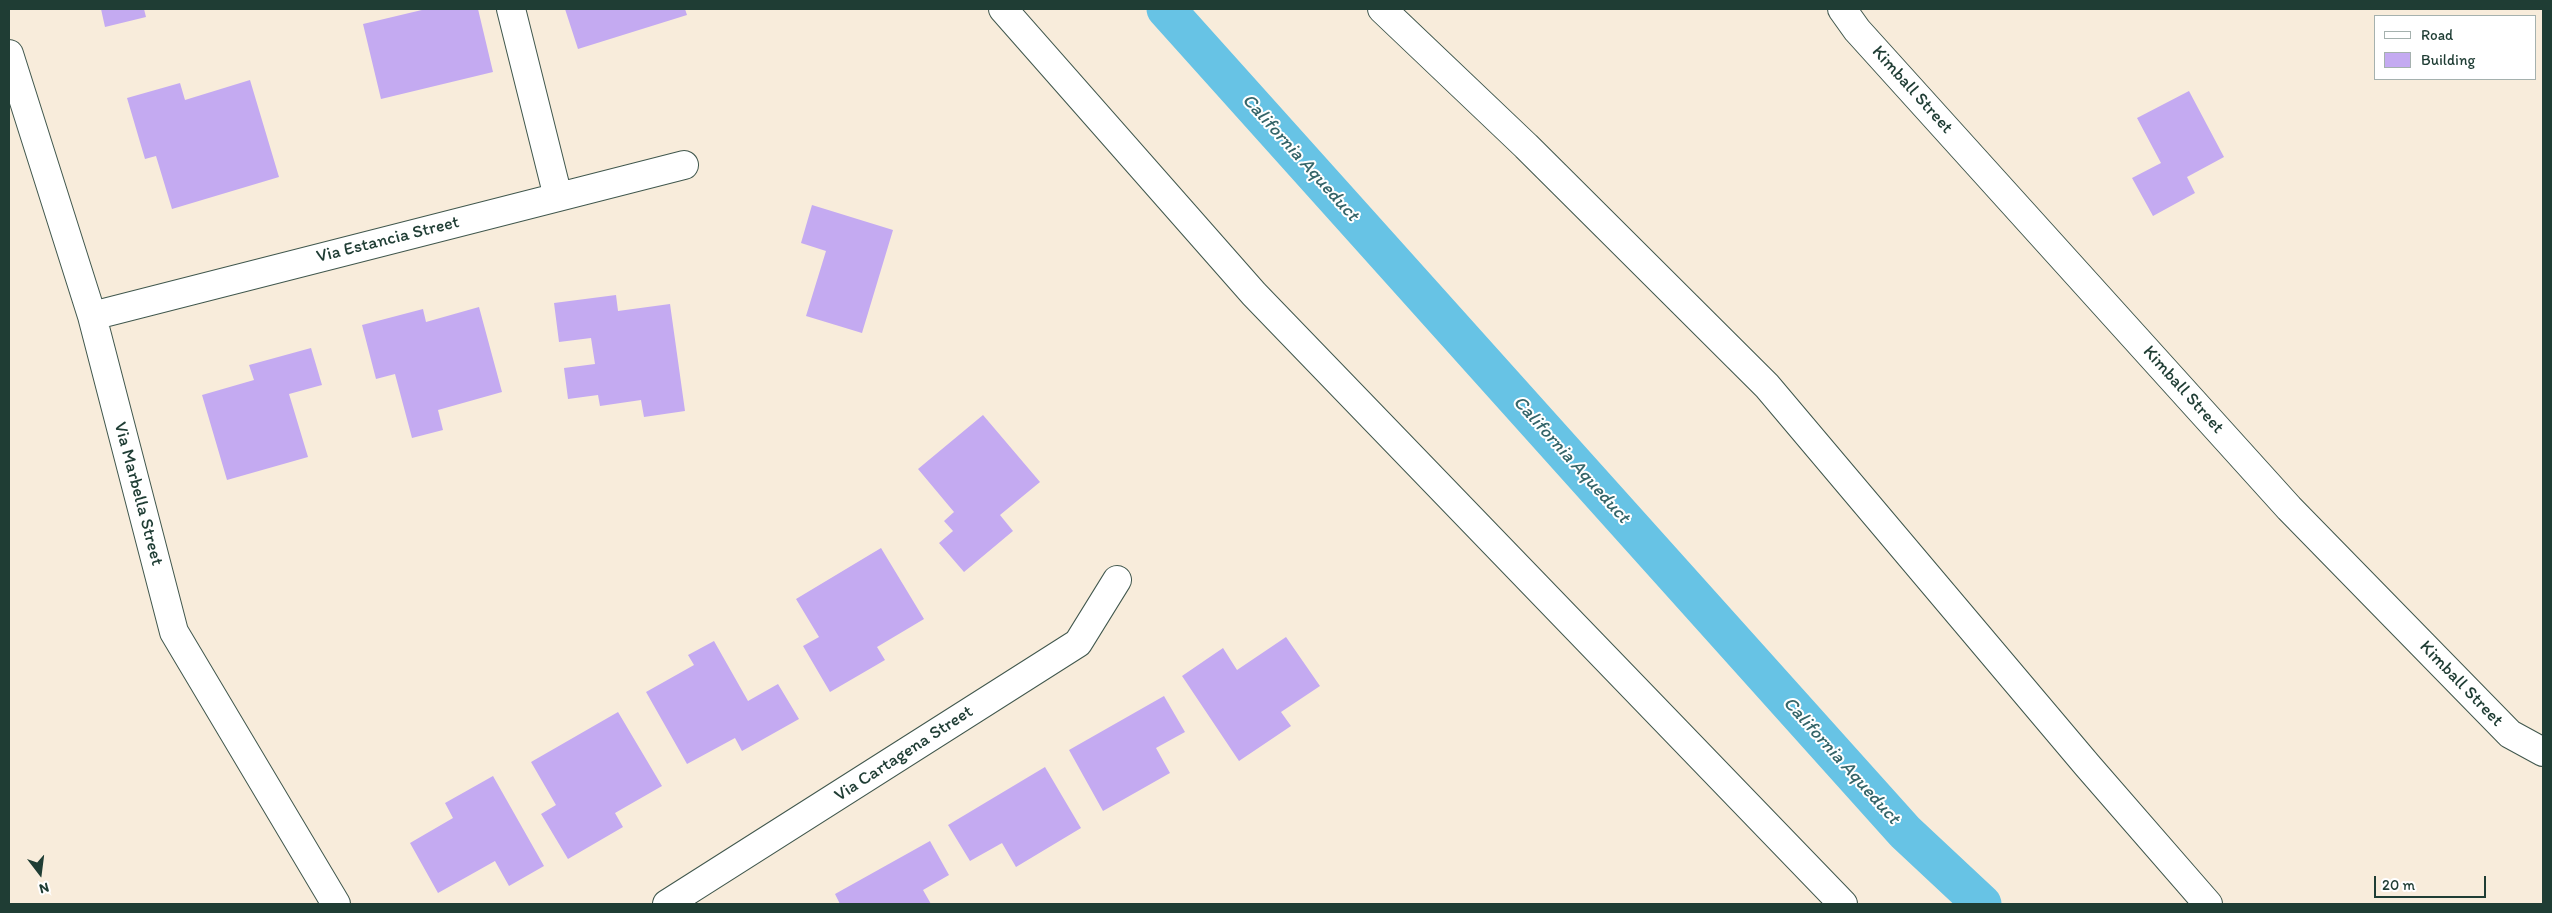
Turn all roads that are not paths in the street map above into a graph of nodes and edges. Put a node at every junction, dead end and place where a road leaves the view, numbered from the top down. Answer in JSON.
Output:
{"nodes":[{"id":1,"x":511,"y":9,"type":"edge"},
{"id":2,"x":1003,"y":9,"type":"edge"},
{"id":3,"x":1382,"y":9,"type":"edge"},
{"id":4,"x":1842,"y":9,"type":"edge"},
{"id":5,"x":9,"y":54,"type":"edge"},
{"id":6,"x":684,"y":165,"type":"dead end"},
{"id":7,"x":558,"y":197,"type":"junction"},
{"id":8,"x":92,"y":316,"type":"junction"},
{"id":9,"x":1117,"y":580,"type":"dead end"},
{"id":10,"x":2543,"y":752,"type":"edge"},
{"id":11,"x":336,"y":904,"type":"edge"},
{"id":12,"x":667,"y":904,"type":"edge"},
{"id":13,"x":1842,"y":904,"type":"edge"},
{"id":14,"x":2208,"y":904,"type":"edge"}],
"edges":[{"from":1,"to":7,"type":"street"},
{"from":2,"to":13,"type":"street"},
{"from":3,"to":14,"type":"street"},
{"from":4,"to":10,"type":"street","name":"Kimball Street"},
{"from":5,"to":8,"type":"street","name":"Via Marbella Street"},
{"from":6,"to":7,"type":"street","name":"Via Estancia Street"},
{"from":7,"to":8,"type":"street","name":"Via Estancia Street"},
{"from":8,"to":11,"type":"street","name":"Via Marbella Street"},
{"from":9,"to":12,"type":"street","name":"Via Cartagena Street"}]}
